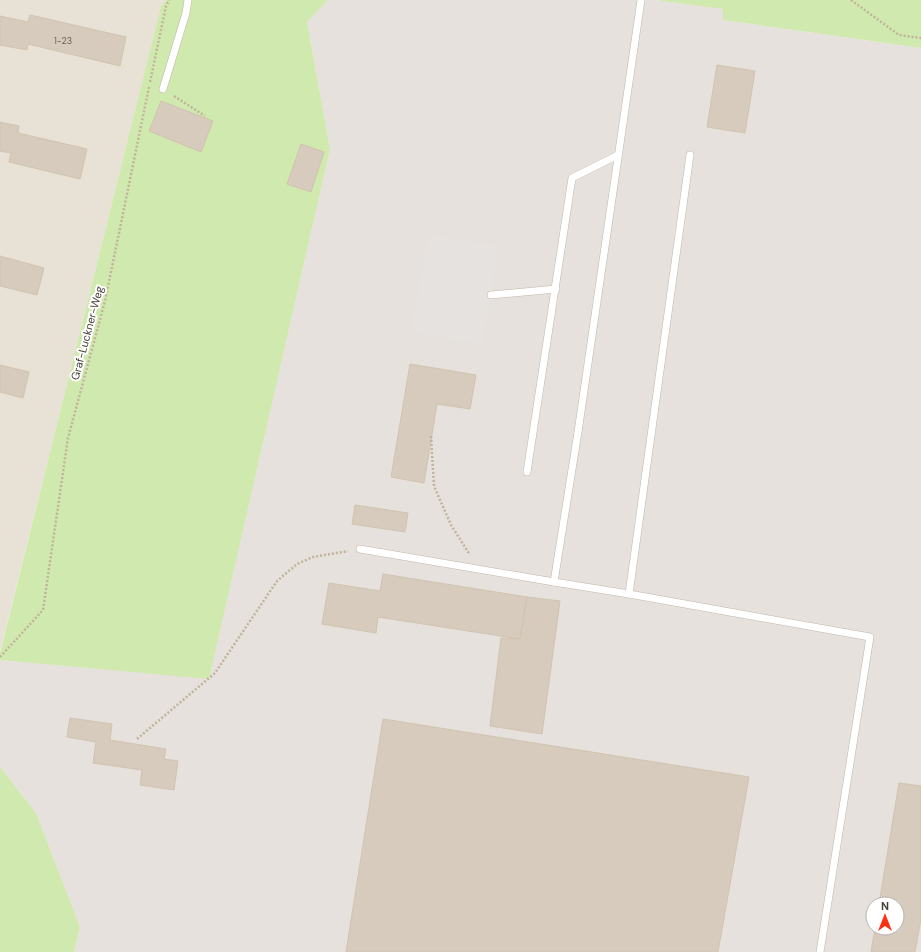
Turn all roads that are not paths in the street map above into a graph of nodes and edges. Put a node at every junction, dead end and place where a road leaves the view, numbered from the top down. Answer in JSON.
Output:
{"nodes":[{"id":1,"x":188,"y":0,"type":"edge"},
{"id":2,"x":641,"y":0,"type":"edge"},
{"id":3,"x":163,"y":89,"type":"road end"},
{"id":4,"x":618,"y":155,"type":"junction"},
{"id":5,"x":690,"y":155,"type":"dead end"},
{"id":6,"x":556,"y":288,"type":"junction"},
{"id":7,"x":491,"y":295,"type":"dead end"},
{"id":8,"x":527,"y":472,"type":"dead end"},
{"id":9,"x":360,"y":549,"type":"road end"},
{"id":10,"x":554,"y":582,"type":"junction"},
{"id":11,"x":629,"y":594,"type":"junction"},
{"id":12,"x":820,"y":952,"type":"edge"}],
"edges":[{"from":1,"to":3,"type":"lane"},
{"from":2,"to":4,"type":"lane"},
{"from":4,"to":6,"type":"lane"},
{"from":4,"to":10,"type":"lane"},
{"from":5,"to":11,"type":"lane"},
{"from":6,"to":7,"type":"lane"},
{"from":6,"to":8,"type":"lane"},
{"from":9,"to":10,"type":"lane"},
{"from":10,"to":11,"type":"lane"},
{"from":11,"to":12,"type":"lane"}]}
